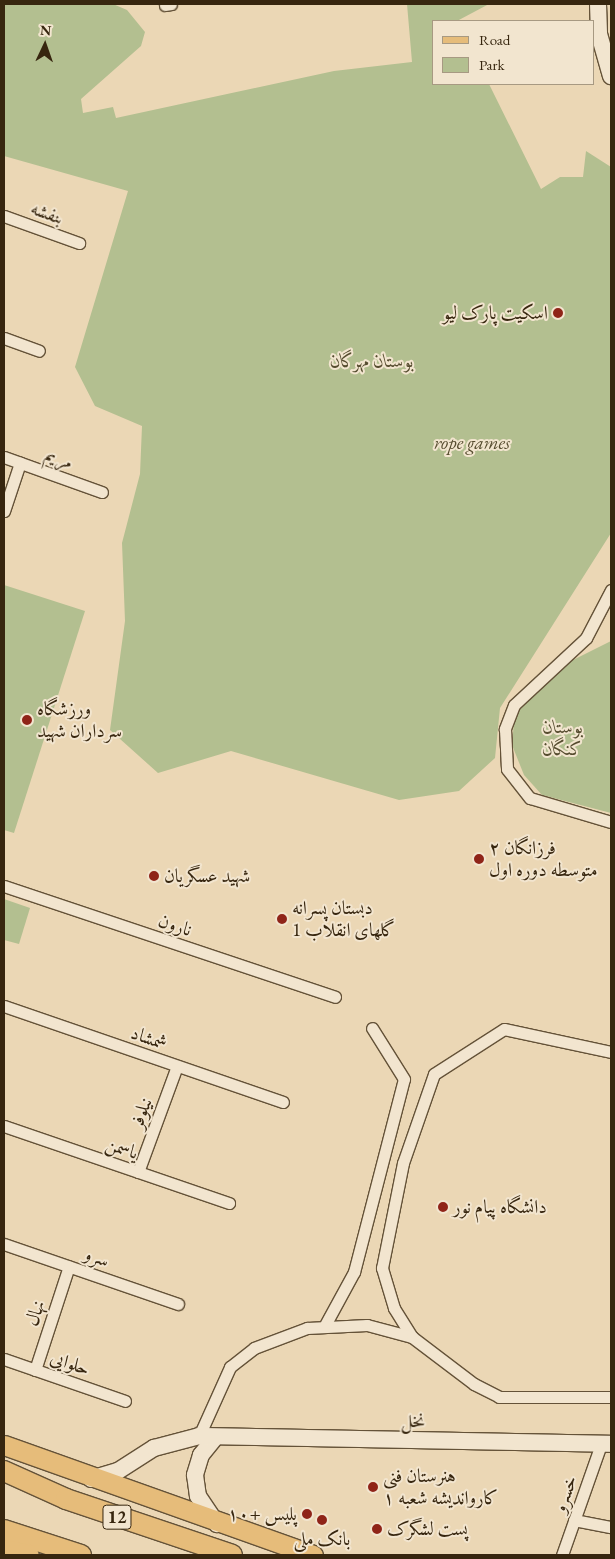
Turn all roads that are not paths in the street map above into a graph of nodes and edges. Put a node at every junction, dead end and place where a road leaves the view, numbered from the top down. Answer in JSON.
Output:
{"nodes":[{"id":1,"x":598,"y":4,"type":"edge"},
{"id":2,"x":611,"y":76,"type":"edge"},
{"id":3,"x":4,"y":216,"type":"edge"},
{"id":4,"x":78,"y":243,"type":"dead end"},
{"id":5,"x":4,"y":338,"type":"edge"},
{"id":6,"x":39,"y":351,"type":"dead end"},
{"id":7,"x":4,"y":458,"type":"edge"},
{"id":8,"x":20,"y":463,"type":"junction"},
{"id":9,"x":102,"y":492,"type":"dead end"},
{"id":10,"x":4,"y":511,"type":"edge"},
{"id":11,"x":611,"y":590,"type":"edge"},
{"id":12,"x":611,"y":822,"type":"edge"},
{"id":13,"x":4,"y":886,"type":"edge"},
{"id":14,"x":335,"y":997,"type":"dead end"},
{"id":15,"x":4,"y":1006,"type":"edge"},
{"id":16,"x":372,"y":1028,"type":"dead end"},
{"id":17,"x":611,"y":1052,"type":"edge"},
{"id":18,"x":178,"y":1066,"type":"junction"},
{"id":19,"x":283,"y":1102,"type":"dead end"},
{"id":20,"x":4,"y":1126,"type":"edge"},
{"id":21,"x":138,"y":1172,"type":"junction"},
{"id":22,"x":229,"y":1203,"type":"dead end"},
{"id":23,"x":4,"y":1244,"type":"edge"},
{"id":24,"x":69,"y":1266,"type":"junction"},
{"id":25,"x":178,"y":1304,"type":"dead end"},
{"id":26,"x":324,"y":1327,"type":"junction"},
{"id":27,"x":412,"y":1337,"type":"junction"},
{"id":28,"x":4,"y":1359,"type":"edge"},
{"id":29,"x":35,"y":1370,"type":"junction"},
{"id":30,"x":611,"y":1397,"type":"edge"},
{"id":31,"x":125,"y":1400,"type":"dead end"},
{"id":32,"x":206,"y":1437,"type":"junction"},
{"id":33,"x":606,"y":1444,"type":"edge"},
{"id":34,"x":4,"y":1445,"type":"edge"},
{"id":35,"x":4,"y":1471,"type":"edge"},
{"id":36,"x":92,"y":1479,"type":"junction"},
{"id":37,"x":4,"y":1484,"type":"edge"},
{"id":38,"x":66,"y":1499,"type":"junction"},
{"id":39,"x":574,"y":1520,"type":"junction"},
{"id":40,"x":218,"y":1524,"type":"junction"},
{"id":41,"x":611,"y":1527,"type":"edge"},
{"id":42,"x":4,"y":1530,"type":"edge"},
{"id":43,"x":4,"y":1550,"type":"edge"},
{"id":44,"x":29,"y":1555,"type":"edge"},
{"id":45,"x":81,"y":1555,"type":"edge"},
{"id":46,"x":232,"y":1555,"type":"edge"},
{"id":47,"x":313,"y":1555,"type":"edge"},
{"id":48,"x":562,"y":1555,"type":"edge"}],
"edges":[{"from":1,"to":2,"type":"main road"},
{"from":3,"to":4,"type":"street","name":"بنفشه"},
{"from":5,"to":6,"type":"street"},
{"from":7,"to":8,"type":"street","name":"مریم"},
{"from":8,"to":9,"type":"street","name":"مریم"},
{"from":8,"to":10,"type":"street"},
{"from":11,"to":12,"type":"street"},
{"from":13,"to":14,"type":"street","name":"نارون"},
{"from":15,"to":18,"type":"street","name":"شمشاد"},
{"from":16,"to":26,"type":"street"},
{"from":17,"to":27,"type":"street"},
{"from":18,"to":19,"type":"street","name":"شمشاد"},
{"from":18,"to":21,"type":"street","name":"نیلوفر"},
{"from":20,"to":21,"type":"street","name":"یاسمن"},
{"from":21,"to":22,"type":"street","name":"یاسمن"},
{"from":23,"to":24,"type":"street","name":"سرو"},
{"from":24,"to":25,"type":"street","name":"سرو"},
{"from":24,"to":29,"type":"street","name":"نهال"},
{"from":26,"to":27,"type":"street"},
{"from":26,"to":32,"type":"street"},
{"from":27,"to":30,"type":"street"},
{"from":28,"to":29,"type":"street","name":"حلوایی"},
{"from":29,"to":31,"type":"street","name":"حلوایی"},
{"from":32,"to":33,"type":"main road","name":"نخل"},
{"from":32,"to":36,"type":"main road","name":"نخل"},
{"from":32,"to":40,"type":"main road"},
{"from":33,"to":39,"type":"street","name":"خسرو"},
{"from":34,"to":36,"type":"main road"},
{"from":35,"to":38,"type":"highway","number":"12"},
{"from":36,"to":40,"type":"main road"},
{"from":37,"to":38,"type":"highway"},
{"from":38,"to":46,"type":"highway","number":"12"},
{"from":39,"to":41,"type":"street"},
{"from":39,"to":48,"type":"street","name":"خسرو"},
{"from":40,"to":47,"type":"main road"},
{"from":42,"to":45,"type":"highway"},
{"from":43,"to":44,"type":"highway"}]}
